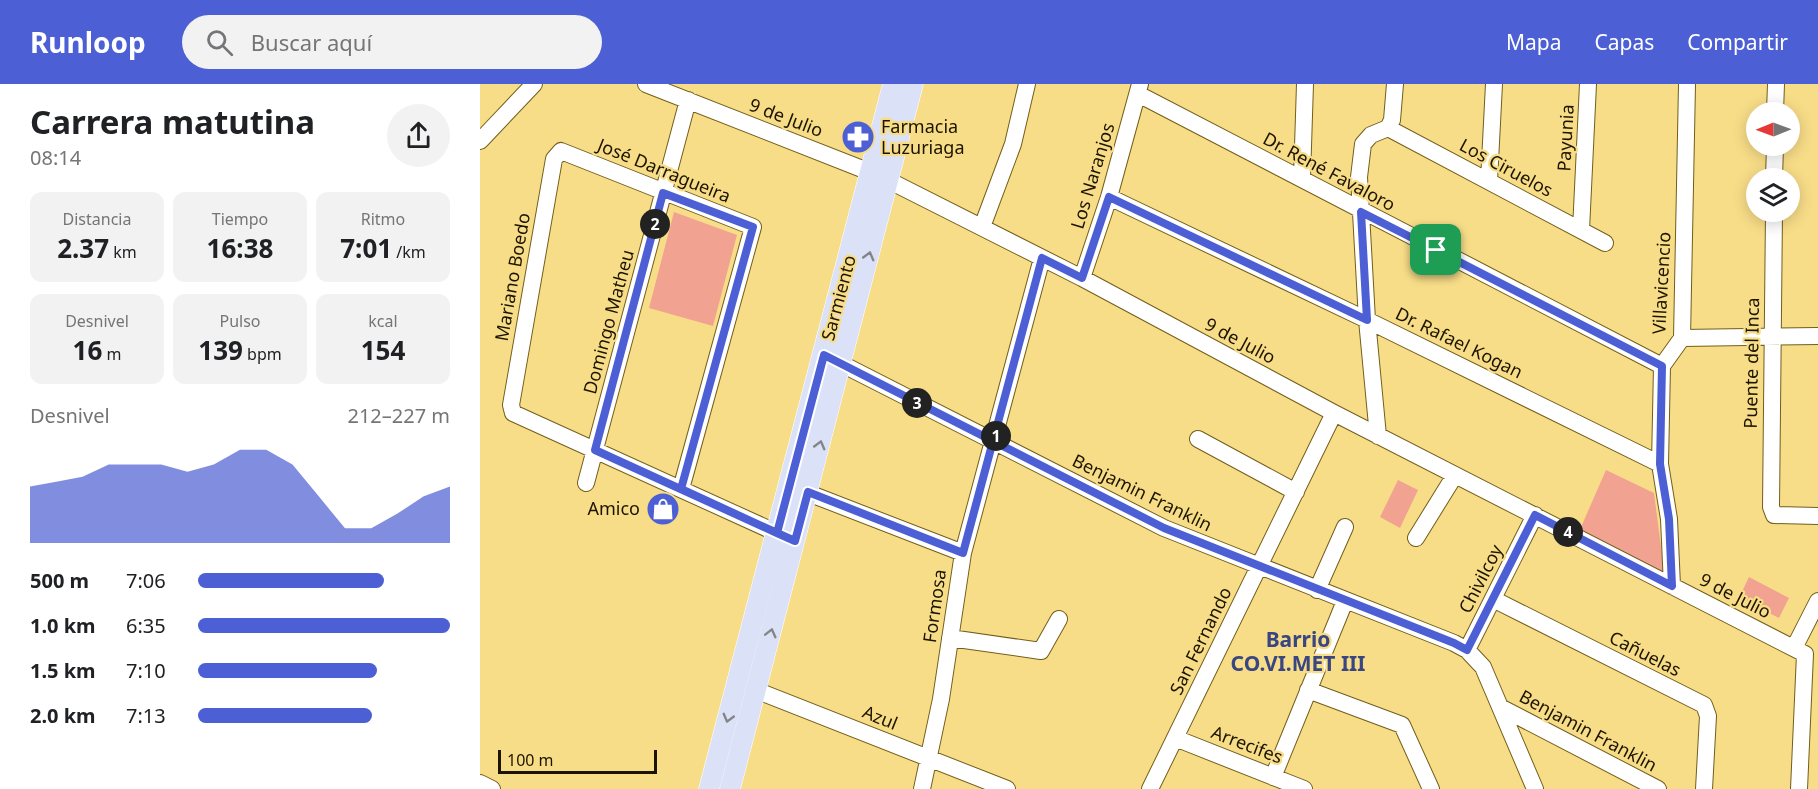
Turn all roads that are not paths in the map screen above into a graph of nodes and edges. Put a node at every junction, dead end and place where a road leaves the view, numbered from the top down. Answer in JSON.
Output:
{"nodes":[{"id":1,"x":534,"y":84,"type":"edge"},
{"id":2,"x":646,"y":84,"type":"edge"},
{"id":3,"x":893,"y":84,"type":"edge"},
{"id":4,"x":913,"y":84,"type":"edge"},
{"id":5,"x":1027,"y":84,"type":"edge"},
{"id":6,"x":1305,"y":84,"type":"edge"},
{"id":7,"x":1395,"y":84,"type":"edge"},
{"id":8,"x":1494,"y":84,"type":"edge"},
{"id":9,"x":1588,"y":84,"type":"edge"},
{"id":10,"x":1687,"y":84,"type":"edge"},
{"id":11,"x":1776,"y":84,"type":"edge"},
{"id":12,"x":1139,"y":89,"type":"edge"},
{"id":13,"x":688,"y":100,"type":"junction"},
{"id":14,"x":1775,"y":102,"type":"edge"},
{"id":15,"x":1388,"y":128,"type":"junction"},
{"id":16,"x":480,"y":141,"type":"edge"},
{"id":17,"x":561,"y":151,"type":"joint"},
{"id":18,"x":880,"y":176,"type":"junction"},
{"id":19,"x":1302,"y":178,"type":"junction"},
{"id":20,"x":1489,"y":181,"type":"junction"},
{"id":21,"x":663,"y":193,"type":"junction"},
{"id":22,"x":1109,"y":197,"type":"junction"},
{"id":23,"x":1361,"y":212,"type":"junction"},
{"id":24,"x":1774,"y":222,"type":"edge"},
{"id":25,"x":982,"y":227,"type":"junction"},
{"id":26,"x":1581,"y":230,"type":"junction"},
{"id":27,"x":1605,"y":243,"type":"dead end"},
{"id":28,"x":1042,"y":258,"type":"junction"},
{"id":29,"x":1082,"y":278,"type":"junction"},
{"id":30,"x":1367,"y":320,"type":"junction"},
{"id":31,"x":1818,"y":336,"type":"edge"},
{"id":32,"x":1772,"y":337,"type":"junction"},
{"id":33,"x":1682,"y":338,"type":"junction"},
{"id":34,"x":832,"y":360,"type":"junction"},
{"id":35,"x":1662,"y":366,"type":"junction"},
{"id":36,"x":1334,"y":413,"type":"junction"},
{"id":37,"x":1378,"y":436,"type":"junction"},
{"id":38,"x":1198,"y":439,"type":"dead end"},
{"id":39,"x":994,"y":442,"type":"junction"},
{"id":40,"x":595,"y":450,"type":"junction"},
{"id":41,"x":1660,"y":464,"type":"junction"},
{"id":42,"x":1455,"y":475,"type":"junction"},
{"id":43,"x":586,"y":483,"type":"dead end"},
{"id":44,"x":681,"y":489,"type":"junction"},
{"id":45,"x":808,"y":492,"type":"junction"},
{"id":46,"x":1296,"y":492,"type":"junction"},
{"id":47,"x":1535,"y":515,"type":"junction"},
{"id":48,"x":1818,"y":516,"type":"edge"},
{"id":49,"x":1345,"y":527,"type":"dead end"},
{"id":50,"x":786,"y":537,"type":"junction"},
{"id":51,"x":1416,"y":538,"type":"dead end"},
{"id":52,"x":963,"y":553,"type":"junction"},
{"id":53,"x":1259,"y":568,"type":"junction"},
{"id":54,"x":1672,"y":586,"type":"junction"},
{"id":55,"x":1317,"y":590,"type":"junction"},
{"id":56,"x":1493,"y":599,"type":"junction"},
{"id":57,"x":1345,"y":601,"type":"junction"},
{"id":58,"x":1818,"y":601,"type":"edge"},
{"id":59,"x":1059,"y":619,"type":"dead end"},
{"id":60,"x":951,"y":638,"type":"junction"},
{"id":61,"x":1460,"y":646,"type":"junction"},
{"id":62,"x":1800,"y":651,"type":"junction"},
{"id":63,"x":737,"y":683,"type":"junction"},
{"id":64,"x":757,"y":690,"type":"junction"},
{"id":65,"x":1308,"y":690,"type":"junction"},
{"id":66,"x":1500,"y":707,"type":"junction"},
{"id":67,"x":1175,"y":738,"type":"junction"},
{"id":68,"x":930,"y":759,"type":"junction"},
{"id":69,"x":1273,"y":777,"type":"junction"},
{"id":70,"x":480,"y":783,"type":"edge"},
{"id":71,"x":492,"y":789,"type":"edge"},
{"id":72,"x":709,"y":789,"type":"edge"},
{"id":73,"x":730,"y":789,"type":"edge"},
{"id":74,"x":922,"y":789,"type":"edge"},
{"id":75,"x":1007,"y":789,"type":"edge"},
{"id":76,"x":1150,"y":789,"type":"edge"},
{"id":77,"x":1304,"y":789,"type":"edge"},
{"id":78,"x":1431,"y":789,"type":"edge"},
{"id":79,"x":1535,"y":789,"type":"edge"},
{"id":80,"x":1658,"y":789,"type":"edge"},
{"id":81,"x":1704,"y":789,"type":"edge"},
{"id":82,"x":1799,"y":789,"type":"edge"}],
"edges":[{"from":1,"to":16,"type":"street"},
{"from":2,"to":13,"type":"street","name":"9 de Julio"},
{"from":3,"to":18,"type":"main road","name":"Sarmiento"},
{"from":4,"to":18,"type":"main road","name":"Sarmiento"},
{"from":5,"to":25,"type":"street"},
{"from":6,"to":19,"type":"street"},
{"from":7,"to":15,"type":"street"},
{"from":8,"to":20,"type":"street"},
{"from":9,"to":26,"type":"street","name":"Payunia"},
{"from":10,"to":33,"type":"street","name":"Villavicencio"},
{"from":11,"to":14,"type":"street"},
{"from":12,"to":19,"type":"street","name":"Dr. René Favaloro"},
{"from":12,"to":22,"type":"street","name":"Los Naranjos"},
{"from":13,"to":18,"type":"street","name":"9 de Julio"},
{"from":13,"to":21,"type":"street","name":"Domingo Matheu"},
{"from":15,"to":20,"type":"street","name":"Los Ciruelos"},
{"from":15,"to":23,"type":"street"},
{"from":17,"to":21,"type":"street","name":"José Darragueira"},
{"from":17,"to":40,"type":"street","name":"Mariano Boedo"},
{"from":18,"to":25,"type":"street","name":"9 de Julio"},
{"from":18,"to":34,"type":"main road","name":"Sarmiento"},
{"from":19,"to":23,"type":"street","name":"Dr. René Favaloro"},
{"from":20,"to":26,"type":"street","name":"Los Ciruelos"},
{"from":21,"to":40,"type":"street","name":"Domingo Matheu"},
{"from":21,"to":44,"type":"street","name":"José Darragueira"},
{"from":22,"to":29,"type":"street","name":"Los Naranjos"},
{"from":22,"to":30,"type":"street","name":"Dr. Rafael Kogan"},
{"from":23,"to":30,"type":"street"},
{"from":23,"to":35,"type":"street","name":"Dr. René Favaloro"},
{"from":24,"to":32,"type":"street","name":"Puente del Inca"},
{"from":25,"to":28,"type":"street","name":"9 de Julio"},
{"from":26,"to":27,"type":"street","name":"Los Ciruelos"},
{"from":28,"to":29,"type":"street","name":"9 de Julio"},
{"from":28,"to":39,"type":"street","name":"Formosa"},
{"from":29,"to":36,"type":"street","name":"9 de Julio"},
{"from":30,"to":37,"type":"street"},
{"from":30,"to":41,"type":"street","name":"Dr. Rafael Kogan"},
{"from":31,"to":32,"type":"street"},
{"from":32,"to":33,"type":"street"},
{"from":32,"to":48,"type":"street","name":"Puente del Inca"},
{"from":33,"to":35,"type":"street","name":"Villavicencio"},
{"from":34,"to":39,"type":"street","name":"Benjamin Franklin"},
{"from":45,"to":34,"type":"main road","name":"Sarmiento","one_way":true},
{"from":34,"to":50,"type":"main road","name":"Sarmiento"},
{"from":35,"to":41,"type":"street"},
{"from":36,"to":37,"type":"street","name":"9 de Julio"},
{"from":36,"to":46,"type":"street","name":"San Fernando"},
{"from":37,"to":42,"type":"street","name":"9 de Julio"},
{"from":38,"to":46,"type":"street"},
{"from":39,"to":52,"type":"street","name":"Formosa"},
{"from":39,"to":53,"type":"street","name":"Benjamin Franklin"},
{"from":40,"to":43,"type":"street","name":"Domingo Matheu"},
{"from":40,"to":44,"type":"street"},
{"from":41,"to":54,"type":"street"},
{"from":42,"to":47,"type":"street","name":"9 de Julio"},
{"from":42,"to":51,"type":"street"},
{"from":44,"to":50,"type":"street"},
{"from":45,"to":50,"type":"main road","name":"Sarmiento"},
{"from":45,"to":52,"type":"street"},
{"from":46,"to":53,"type":"street","name":"San Fernando"},
{"from":47,"to":54,"type":"street","name":"9 de Julio"},
{"from":47,"to":56,"type":"street","name":"Chivilcoy"},
{"from":49,"to":55,"type":"street"},
{"from":50,"to":63,"type":"main road","name":"Sarmiento"},
{"from":64,"to":50,"type":"main road","name":"Sarmiento","one_way":true},
{"from":52,"to":60,"type":"street","name":"Formosa"},
{"from":53,"to":55,"type":"street","name":"Benjamin Franklin"},
{"from":53,"to":67,"type":"street","name":"San Fernando"},
{"from":54,"to":62,"type":"street","name":"9 de Julio"},
{"from":55,"to":57,"type":"street","name":"Benjamin Franklin"},
{"from":56,"to":61,"type":"street","name":"Chivilcoy"},
{"from":56,"to":81,"type":"street","name":"Cañuelas"},
{"from":57,"to":61,"type":"street","name":"Benjamin Franklin"},
{"from":57,"to":65,"type":"street"},
{"from":58,"to":62,"type":"street"},
{"from":59,"to":60,"type":"street"},
{"from":60,"to":68,"type":"street","name":"Formosa"},
{"from":61,"to":66,"type":"street"},
{"from":62,"to":82,"type":"street"},
{"from":63,"to":64,"type":"street","name":"Azul"},
{"from":63,"to":72,"type":"main road","name":"Sarmiento","one_way":true},
{"from":64,"to":68,"type":"street","name":"Azul"},
{"from":64,"to":73,"type":"main road","name":"Sarmiento"},
{"from":65,"to":69,"type":"street"},
{"from":65,"to":78,"type":"street"},
{"from":66,"to":79,"type":"street"},
{"from":66,"to":80,"type":"street","name":"Benjamin Franklin"},
{"from":67,"to":69,"type":"street","name":"Arrecifes"},
{"from":67,"to":76,"type":"street","name":"San Fernando"},
{"from":68,"to":74,"type":"street","name":"Formosa"},
{"from":68,"to":75,"type":"street","name":"Azul"},
{"from":69,"to":77,"type":"street","name":"Arrecifes"},
{"from":70,"to":71,"type":"street"}]}
